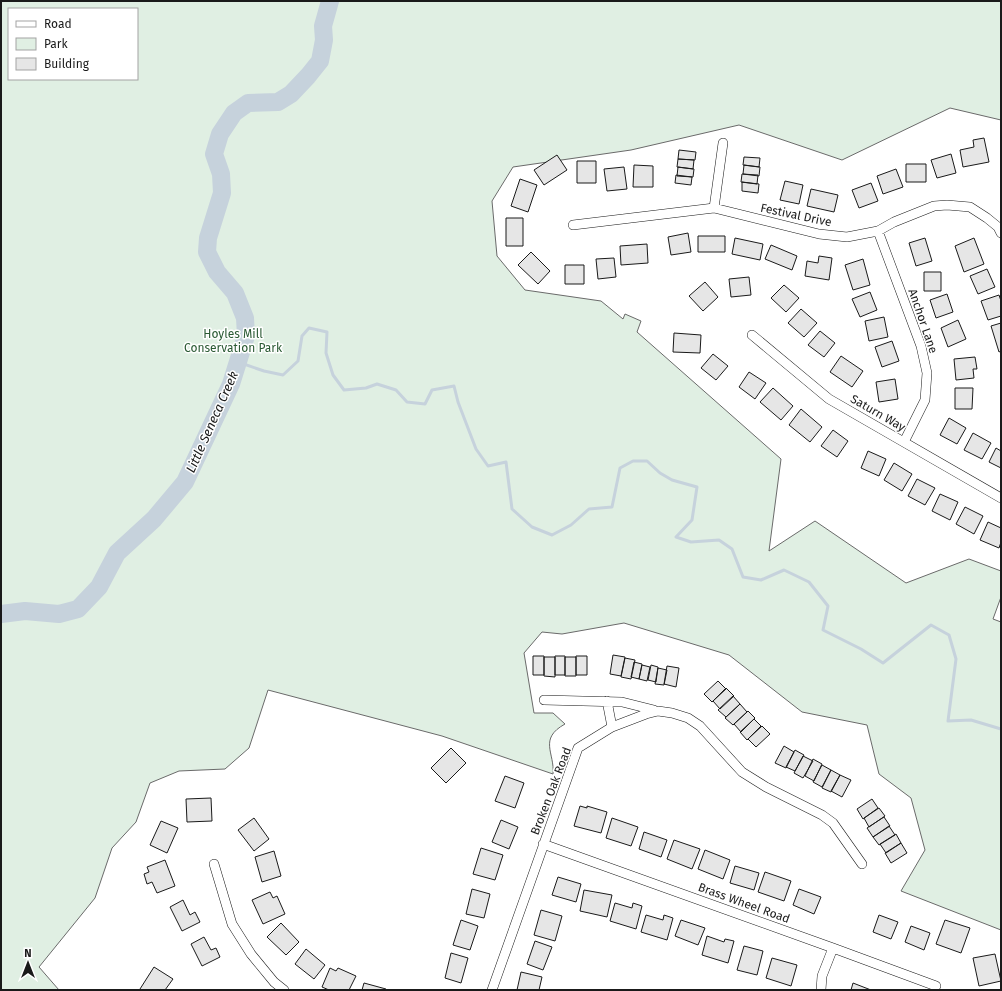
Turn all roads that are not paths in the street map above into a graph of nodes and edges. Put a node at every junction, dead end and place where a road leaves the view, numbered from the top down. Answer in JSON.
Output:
{"nodes":[{"id":1,"x":723,"y":143,"type":"dead end"},
{"id":2,"x":714,"y":208,"type":"junction"},
{"id":3,"x":573,"y":226,"type":"dead end"},
{"id":4,"x":878,"y":231,"type":"junction"},
{"id":5,"x":1001,"y":233,"type":"edge"},
{"id":6,"x":752,"y":335,"type":"dead end"},
{"id":7,"x":904,"y":442,"type":"junction"},
{"id":8,"x":1001,"y":498,"type":"edge"},
{"id":9,"x":544,"y":700,"type":"dead end"},
{"id":10,"x":607,"y":701,"type":"junction"},
{"id":11,"x":658,"y":711,"type":"junction"},
{"id":12,"x":612,"y":727,"type":"junction"},
{"id":13,"x":543,"y":844,"type":"junction"},
{"id":14,"x":214,"y":864,"type":"dead end"},
{"id":15,"x":862,"y":864,"type":"dead end"},
{"id":16,"x":833,"y":948,"type":"junction"},
{"id":17,"x":936,"y":986,"type":"dead end"},
{"id":18,"x":284,"y":990,"type":"edge"},
{"id":19,"x":492,"y":990,"type":"edge"},
{"id":20,"x":820,"y":990,"type":"edge"}],
"edges":[{"from":1,"to":2,"type":"street"},
{"from":2,"to":3,"type":"street","name":"Festival Drive"},
{"from":2,"to":4,"type":"street","name":"Festival Drive"},
{"from":4,"to":5,"type":"street","name":"Festival Drive"},
{"from":4,"to":7,"type":"street","name":"Anchor Lane"},
{"from":6,"to":7,"type":"street","name":"Saturn Way"},
{"from":7,"to":8,"type":"street","name":"Saturn Way"},
{"from":9,"to":10,"type":"street"},
{"from":10,"to":11,"type":"street"},
{"from":10,"to":12,"type":"street"},
{"from":11,"to":12,"type":"street","name":"Broken Oak Road"},
{"from":11,"to":15,"type":"street","name":"Broken Oak Road"},
{"from":12,"to":13,"type":"street","name":"Broken Oak Road"},
{"from":13,"to":16,"type":"street","name":"Brass Wheel Road"},
{"from":13,"to":19,"type":"street","name":"Broken Oak Road"},
{"from":14,"to":18,"type":"street"},
{"from":16,"to":17,"type":"street","name":"Brass Wheel Road"},
{"from":16,"to":20,"type":"street"}]}
